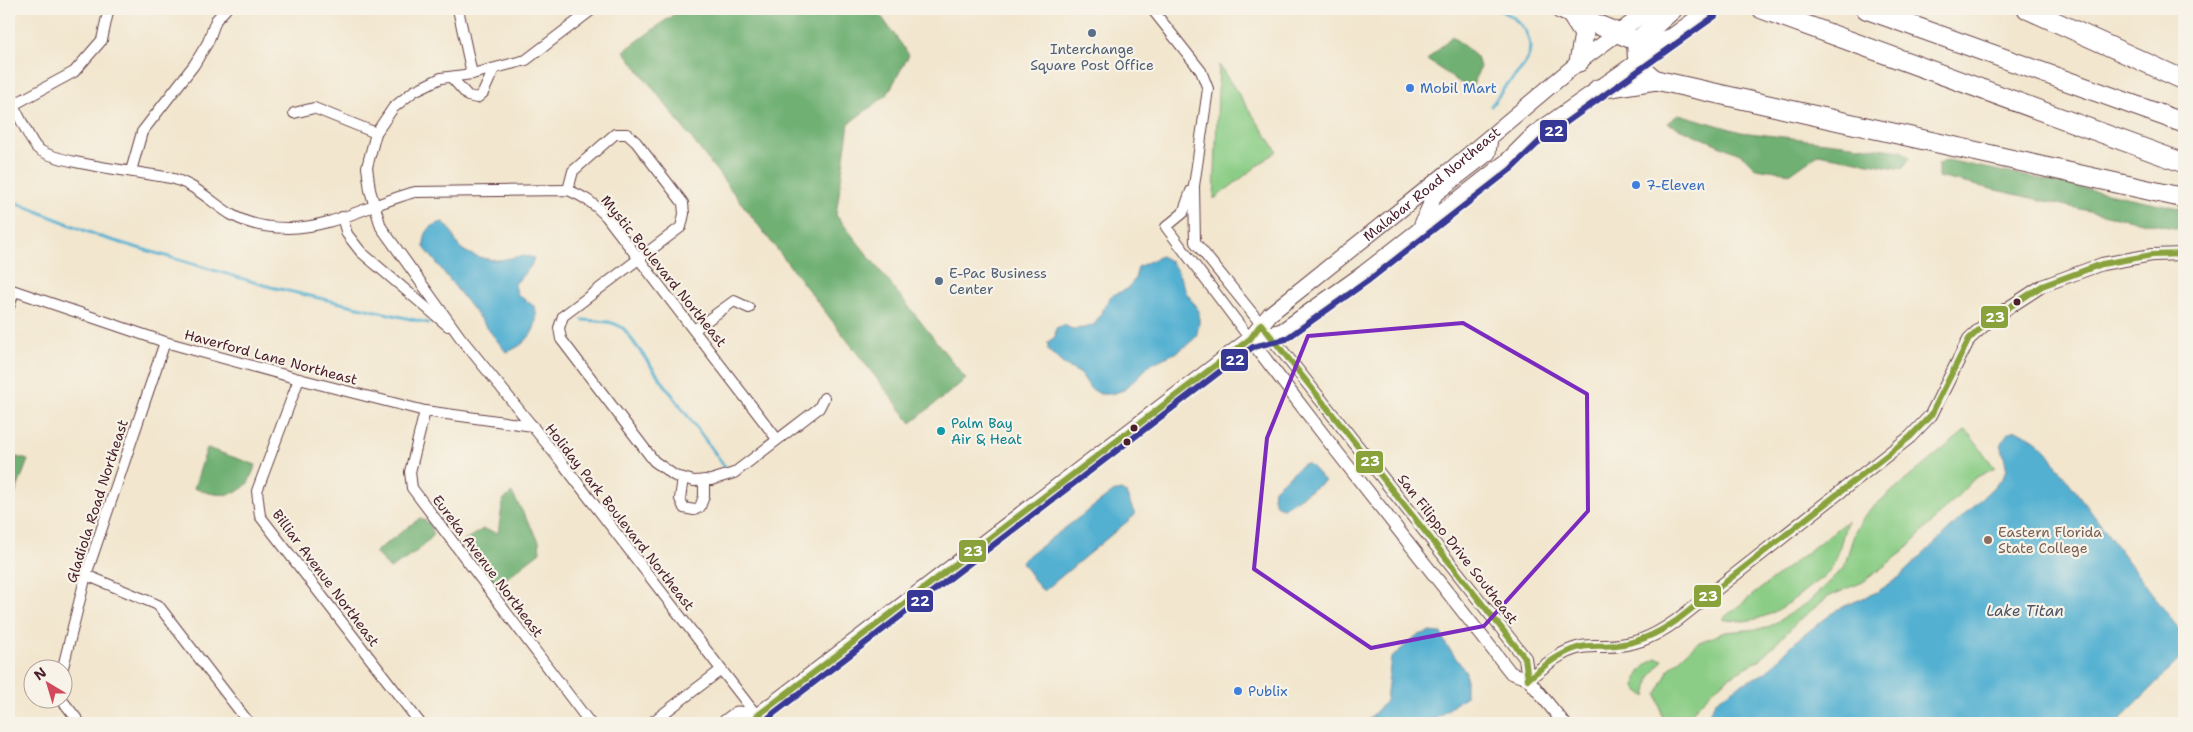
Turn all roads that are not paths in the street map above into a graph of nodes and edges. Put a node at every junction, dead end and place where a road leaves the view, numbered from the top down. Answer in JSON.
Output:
{"nodes":[{"id":1,"x":226,"y":9,"type":"edge"},
{"id":2,"x":458,"y":9,"type":"edge"},
{"id":3,"x":593,"y":9,"type":"edge"},
{"id":4,"x":1152,"y":9,"type":"edge"},
{"id":5,"x":1650,"y":9,"type":"edge"},
{"id":6,"x":1673,"y":9,"type":"edge"},
{"id":7,"x":1710,"y":9,"type":"edge"},
{"id":8,"x":1762,"y":9,"type":"edge"},
{"id":9,"x":1866,"y":9,"type":"edge"},
{"id":10,"x":2028,"y":9,"type":"edge"},
{"id":11,"x":1566,"y":11,"type":"edge"},
{"id":12,"x":108,"y":12,"type":"dead end"},
{"id":13,"x":1617,"y":34,"type":"junction"},
{"id":14,"x":1669,"y":39,"type":"junction"},
{"id":15,"x":1637,"y":41,"type":"junction"},
{"id":16,"x":1579,"y":62,"type":"junction"},
{"id":17,"x":1637,"y":62,"type":"junction"},
{"id":18,"x":494,"y":68,"type":"junction"},
{"id":19,"x":472,"y":74,"type":"junction"},
{"id":20,"x":451,"y":77,"type":"junction"},
{"id":21,"x":1656,"y":80,"type":"junction"},
{"id":22,"x":2184,"y":80,"type":"edge"},
{"id":23,"x":1598,"y":89,"type":"junction"},
{"id":24,"x":11,"y":102,"type":"edge"},
{"id":25,"x":294,"y":113,"type":"dead end"},
{"id":26,"x":2184,"y":123,"type":"edge"},
{"id":27,"x":376,"y":133,"type":"junction"},
{"id":28,"x":1490,"y":138,"type":"junction"},
{"id":29,"x":2184,"y":164,"type":"edge"},
{"id":30,"x":130,"y":171,"type":"junction"},
{"id":31,"x":1194,"y":186,"type":"junction"},
{"id":32,"x":568,"y":190,"type":"junction"},
{"id":33,"x":1414,"y":198,"type":"junction"},
{"id":34,"x":2184,"y":198,"type":"edge"},
{"id":35,"x":374,"y":205,"type":"junction"},
{"id":36,"x":342,"y":217,"type":"junction"},
{"id":37,"x":1420,"y":229,"type":"junction"},
{"id":38,"x":1400,"y":245,"type":"junction"},
{"id":39,"x":2184,"y":254,"type":"edge"},
{"id":40,"x":639,"y":260,"type":"junction"},
{"id":41,"x":11,"y":290,"type":"edge"},
{"id":42,"x":9,"y":307,"type":"edge"},
{"id":43,"x":749,"y":308,"type":"dead end"},
{"id":44,"x":1265,"y":329,"type":"junction"},
{"id":45,"x":694,"y":330,"type":"junction"},
{"id":46,"x":460,"y":337,"type":"junction"},
{"id":47,"x":1250,"y":339,"type":"junction"},
{"id":48,"x":165,"y":342,"type":"junction"},
{"id":49,"x":298,"y":379,"type":"junction"},
{"id":50,"x":824,"y":398,"type":"dead end"},
{"id":51,"x":425,"y":411,"type":"junction"},
{"id":52,"x":533,"y":426,"type":"junction"},
{"id":53,"x":778,"y":439,"type":"junction"},
{"id":54,"x":683,"y":478,"type":"junction"},
{"id":55,"x":704,"y":480,"type":"junction"},
{"id":56,"x":1368,"y":492,"type":"junction"},
{"id":57,"x":1412,"y":515,"type":"junction"},
{"id":58,"x":1391,"y":521,"type":"junction"},
{"id":59,"x":1426,"y":533,"type":"junction"},
{"id":60,"x":86,"y":575,"type":"junction"},
{"id":61,"x":65,"y":660,"type":"edge"},
{"id":62,"x":721,"y":670,"type":"junction"},
{"id":63,"x":1528,"y":679,"type":"junction"},
{"id":64,"x":70,"y":710,"type":"edge"},
{"id":65,"x":756,"y":720,"type":"edge"},
{"id":66,"x":80,"y":723,"type":"edge"},
{"id":67,"x":249,"y":723,"type":"edge"},
{"id":68,"x":420,"y":723,"type":"edge"},
{"id":69,"x":590,"y":723,"type":"edge"},
{"id":70,"x":651,"y":723,"type":"edge"},
{"id":71,"x":725,"y":723,"type":"edge"},
{"id":72,"x":1564,"y":723,"type":"edge"}],
"edges":[{"from":1,"to":30,"type":"street"},
{"from":2,"to":19,"type":"street"},
{"from":3,"to":18,"type":"street","name":"Holiday Park Boulevard Northeast"},
{"from":4,"to":31,"type":"street"},
{"from":5,"to":13,"type":"main road","name":"Malabar Road Northeast"},
{"from":6,"to":15,"type":"highway"},
{"from":7,"to":14,"type":"main road"},
{"from":8,"to":29,"type":"highway"},
{"from":9,"to":26,"type":"highway"},
{"from":10,"to":22,"type":"highway"},
{"from":11,"to":13,"type":"highway"},
{"from":11,"to":16,"type":"highway"},
{"from":12,"to":24,"type":"street"},
{"from":13,"to":15,"type":"highway"},
{"from":13,"to":16,"type":"main road","name":"Malabar Road Northeast"},
{"from":14,"to":15,"type":"highway"},
{"from":14,"to":17,"type":"main road"},
{"from":15,"to":17,"type":"highway"},
{"from":16,"to":28,"type":"main road","name":"Malabar Road Northeast"},
{"from":17,"to":21,"type":"highway"},
{"from":17,"to":23,"type":"main road"},
{"from":18,"to":19,"type":"street","name":"Holiday Park Boulevard Northeast"},
{"from":18,"to":20,"type":"street"},
{"from":19,"to":20,"type":"street","name":"Holiday Park Boulevard Northeast"},
{"from":20,"to":27,"type":"street","name":"Holiday Park Boulevard Northeast"},
{"from":21,"to":23,"type":"highway"},
{"from":21,"to":34,"type":"highway"},
{"from":23,"to":37,"type":"main road"},
{"from":24,"to":30,"type":"street"},
{"from":25,"to":27,"type":"street"},
{"from":27,"to":35,"type":"street","name":"Holiday Park Boulevard Northeast"},
{"from":28,"to":33,"type":"main road","name":"Malabar Road Northeast"},
{"from":28,"to":37,"type":"main road"},
{"from":30,"to":36,"type":"street"},
{"from":31,"to":44,"type":"street"},
{"from":31,"to":47,"type":"street"},
{"from":32,"to":35,"type":"street","name":"Mystic Boulevard Northeast"},
{"from":32,"to":40,"type":"street","name":"Mystic Boulevard Northeast"},
{"from":32,"to":40,"type":"street"},
{"from":33,"to":38,"type":"main road"},
{"from":33,"to":44,"type":"main road","name":"Malabar Road Northeast"},
{"from":35,"to":36,"type":"street"},
{"from":35,"to":46,"type":"street","name":"Holiday Park Boulevard Northeast"},
{"from":36,"to":46,"type":"street","name":"Holiday Park Boulevard Northeast"},
{"from":37,"to":38,"type":"main road"},
{"from":38,"to":44,"type":"main road"},
{"from":39,"to":63,"type":"street"},
{"from":40,"to":45,"type":"street","name":"Mystic Boulevard Northeast"},
{"from":40,"to":54,"type":"street"},
{"from":41,"to":42,"type":"street"},
{"from":41,"to":48,"type":"street","name":"Haverford Lane Northeast"},
{"from":43,"to":45,"type":"street"},
{"from":44,"to":47,"type":"main road"},
{"from":44,"to":57,"type":"street","name":"San Filippo Drive Southeast"},
{"from":45,"to":53,"type":"street","name":"Mystic Boulevard Northeast"},
{"from":46,"to":52,"type":"street","name":"Holiday Park Boulevard Northeast"},
{"from":47,"to":56,"type":"street","name":"San Filippo Drive Southeast"},
{"from":47,"to":65,"type":"main road"},
{"from":48,"to":49,"type":"street","name":"Haverford Lane Northeast"},
{"from":48,"to":60,"type":"street","name":"Gladiola Road Northeast"},
{"from":49,"to":51,"type":"street","name":"Haverford Lane Northeast"},
{"from":49,"to":68,"type":"street","name":"Billiar Avenue Northeast"},
{"from":50,"to":53,"type":"street"},
{"from":51,"to":52,"type":"street","name":"Haverford Lane Northeast"},
{"from":51,"to":69,"type":"street","name":"Eureka Avenue Northeast"},
{"from":52,"to":62,"type":"street","name":"Holiday Park Boulevard Northeast"},
{"from":53,"to":55,"type":"street"},
{"from":54,"to":55,"type":"street"},
{"from":54,"to":55,"type":"street"},
{"from":56,"to":57,"type":"street"},
{"from":56,"to":58,"type":"street","name":"San Filippo Drive Southeast"},
{"from":57,"to":59,"type":"street","name":"San Filippo Drive Southeast"},
{"from":58,"to":59,"type":"street"},
{"from":58,"to":63,"type":"street","name":"San Filippo Drive Southeast"},
{"from":59,"to":63,"type":"street","name":"San Filippo Drive Southeast"},
{"from":60,"to":61,"type":"street","name":"Gladiola Road Northeast"},
{"from":60,"to":67,"type":"street"},
{"from":62,"to":65,"type":"street","name":"Holiday Park Boulevard Northeast"},
{"from":62,"to":70,"type":"street"},
{"from":63,"to":72,"type":"street","name":"San Filippo Drive Southeast"},
{"from":64,"to":66,"type":"street"},
{"from":65,"to":71,"type":"main road"}]}
